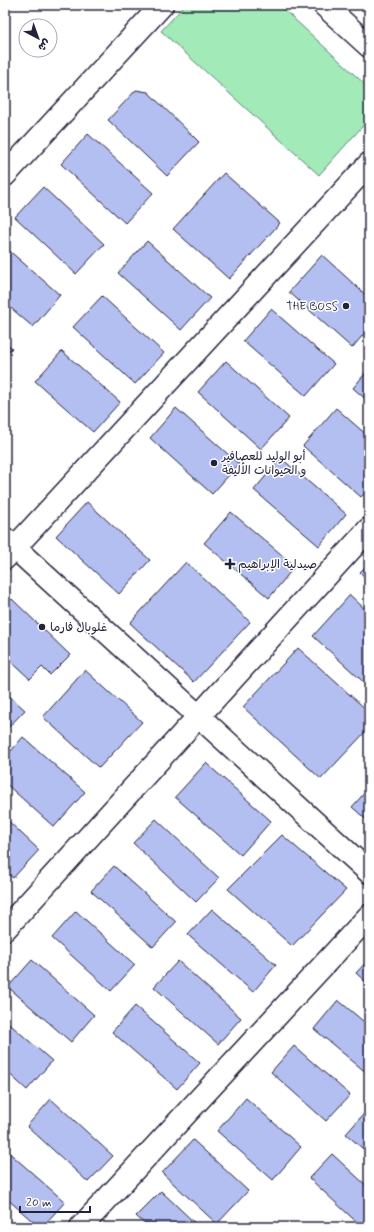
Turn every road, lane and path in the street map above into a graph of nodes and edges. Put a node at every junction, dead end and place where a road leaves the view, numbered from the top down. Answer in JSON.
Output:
{"nodes":[{"id":1,"x":162,"y":5,"type":"edge"},
{"id":2,"x":324,"y":5,"type":"edge"},
{"id":3,"x":369,"y":46,"type":"edge"},
{"id":4,"x":369,"y":164,"type":"edge"},
{"id":5,"x":5,"y":175,"type":"edge"},
{"id":6,"x":369,"y":529,"type":"edge"},
{"id":7,"x":8,"y":548,"type":"edge"},
{"id":8,"x":199,"y":716,"type":"junction"},
{"id":9,"x":369,"y":872,"type":"edge"},
{"id":10,"x":369,"y":916,"type":"edge"},
{"id":11,"x":5,"y":929,"type":"edge"},
{"id":12,"x":81,"y":1227,"type":"edge"}],
"edges":[{"from":1,"to":5,"type":"street"},
{"from":2,"to":3,"type":"street"},
{"from":4,"to":7,"type":"street"},
{"from":6,"to":8,"type":"street"},
{"from":7,"to":8,"type":"street"},
{"from":8,"to":9,"type":"street"},
{"from":8,"to":11,"type":"street"},
{"from":10,"to":12,"type":"street"}]}
